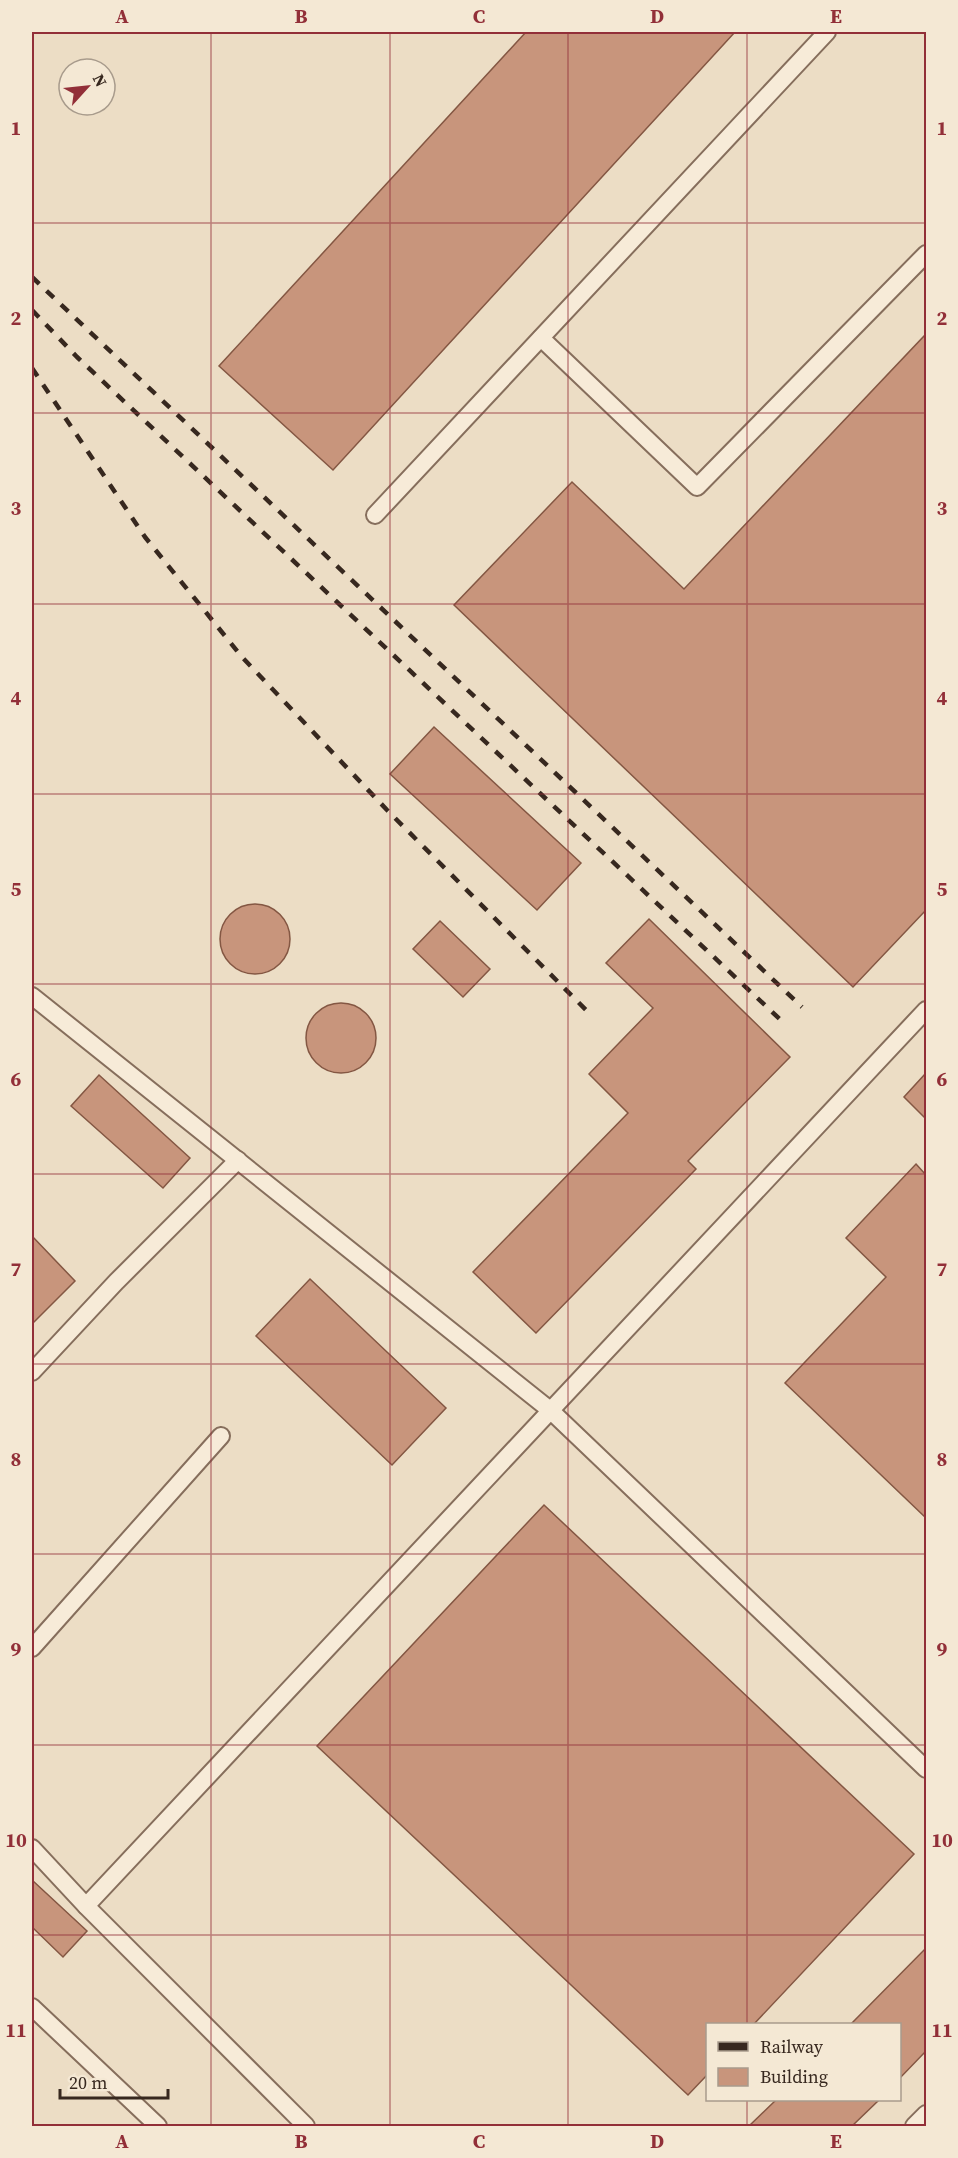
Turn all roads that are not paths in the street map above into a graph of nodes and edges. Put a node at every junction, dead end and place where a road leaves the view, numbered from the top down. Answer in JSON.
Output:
{"nodes":[{"id":1,"x":827,"y":32,"type":"edge"},
{"id":2,"x":927,"y":254,"type":"edge"},
{"id":3,"x":541,"y":338,"type":"junction"},
{"id":4,"x":375,"y":516,"type":"dead end"},
{"id":5,"x":32,"y":996,"type":"edge"},
{"id":6,"x":927,"y":1010,"type":"edge"},
{"id":7,"x":238,"y":1160,"type":"junction"},
{"id":8,"x":32,"y":1372,"type":"edge"},
{"id":9,"x":550,"y":1410,"type":"junction"},
{"id":10,"x":221,"y":1436,"type":"dead end"},
{"id":11,"x":32,"y":1648,"type":"edge"},
{"id":12,"x":927,"y":1769,"type":"edge"},
{"id":13,"x":32,"y":1848,"type":"edge"},
{"id":14,"x":86,"y":1906,"type":"junction"},
{"id":15,"x":32,"y":2007,"type":"edge"},
{"id":16,"x":927,"y":2114,"type":"edge"},
{"id":17,"x":158,"y":2127,"type":"edge"},
{"id":18,"x":306,"y":2127,"type":"edge"},
{"id":19,"x":914,"y":2127,"type":"edge"}],
"edges":[{"from":1,"to":3,"type":"lane"},
{"from":2,"to":3,"type":"lane"},
{"from":3,"to":4,"type":"lane"},
{"from":5,"to":7,"type":"lane"},
{"from":6,"to":9,"type":"lane"},
{"from":7,"to":8,"type":"lane"},
{"from":7,"to":9,"type":"lane"},
{"from":9,"to":12,"type":"lane"},
{"from":9,"to":14,"type":"lane"},
{"from":10,"to":11,"type":"lane"},
{"from":13,"to":14,"type":"lane"},
{"from":14,"to":18,"type":"lane"},
{"from":15,"to":17,"type":"lane"},
{"from":16,"to":19,"type":"lane"}]}
